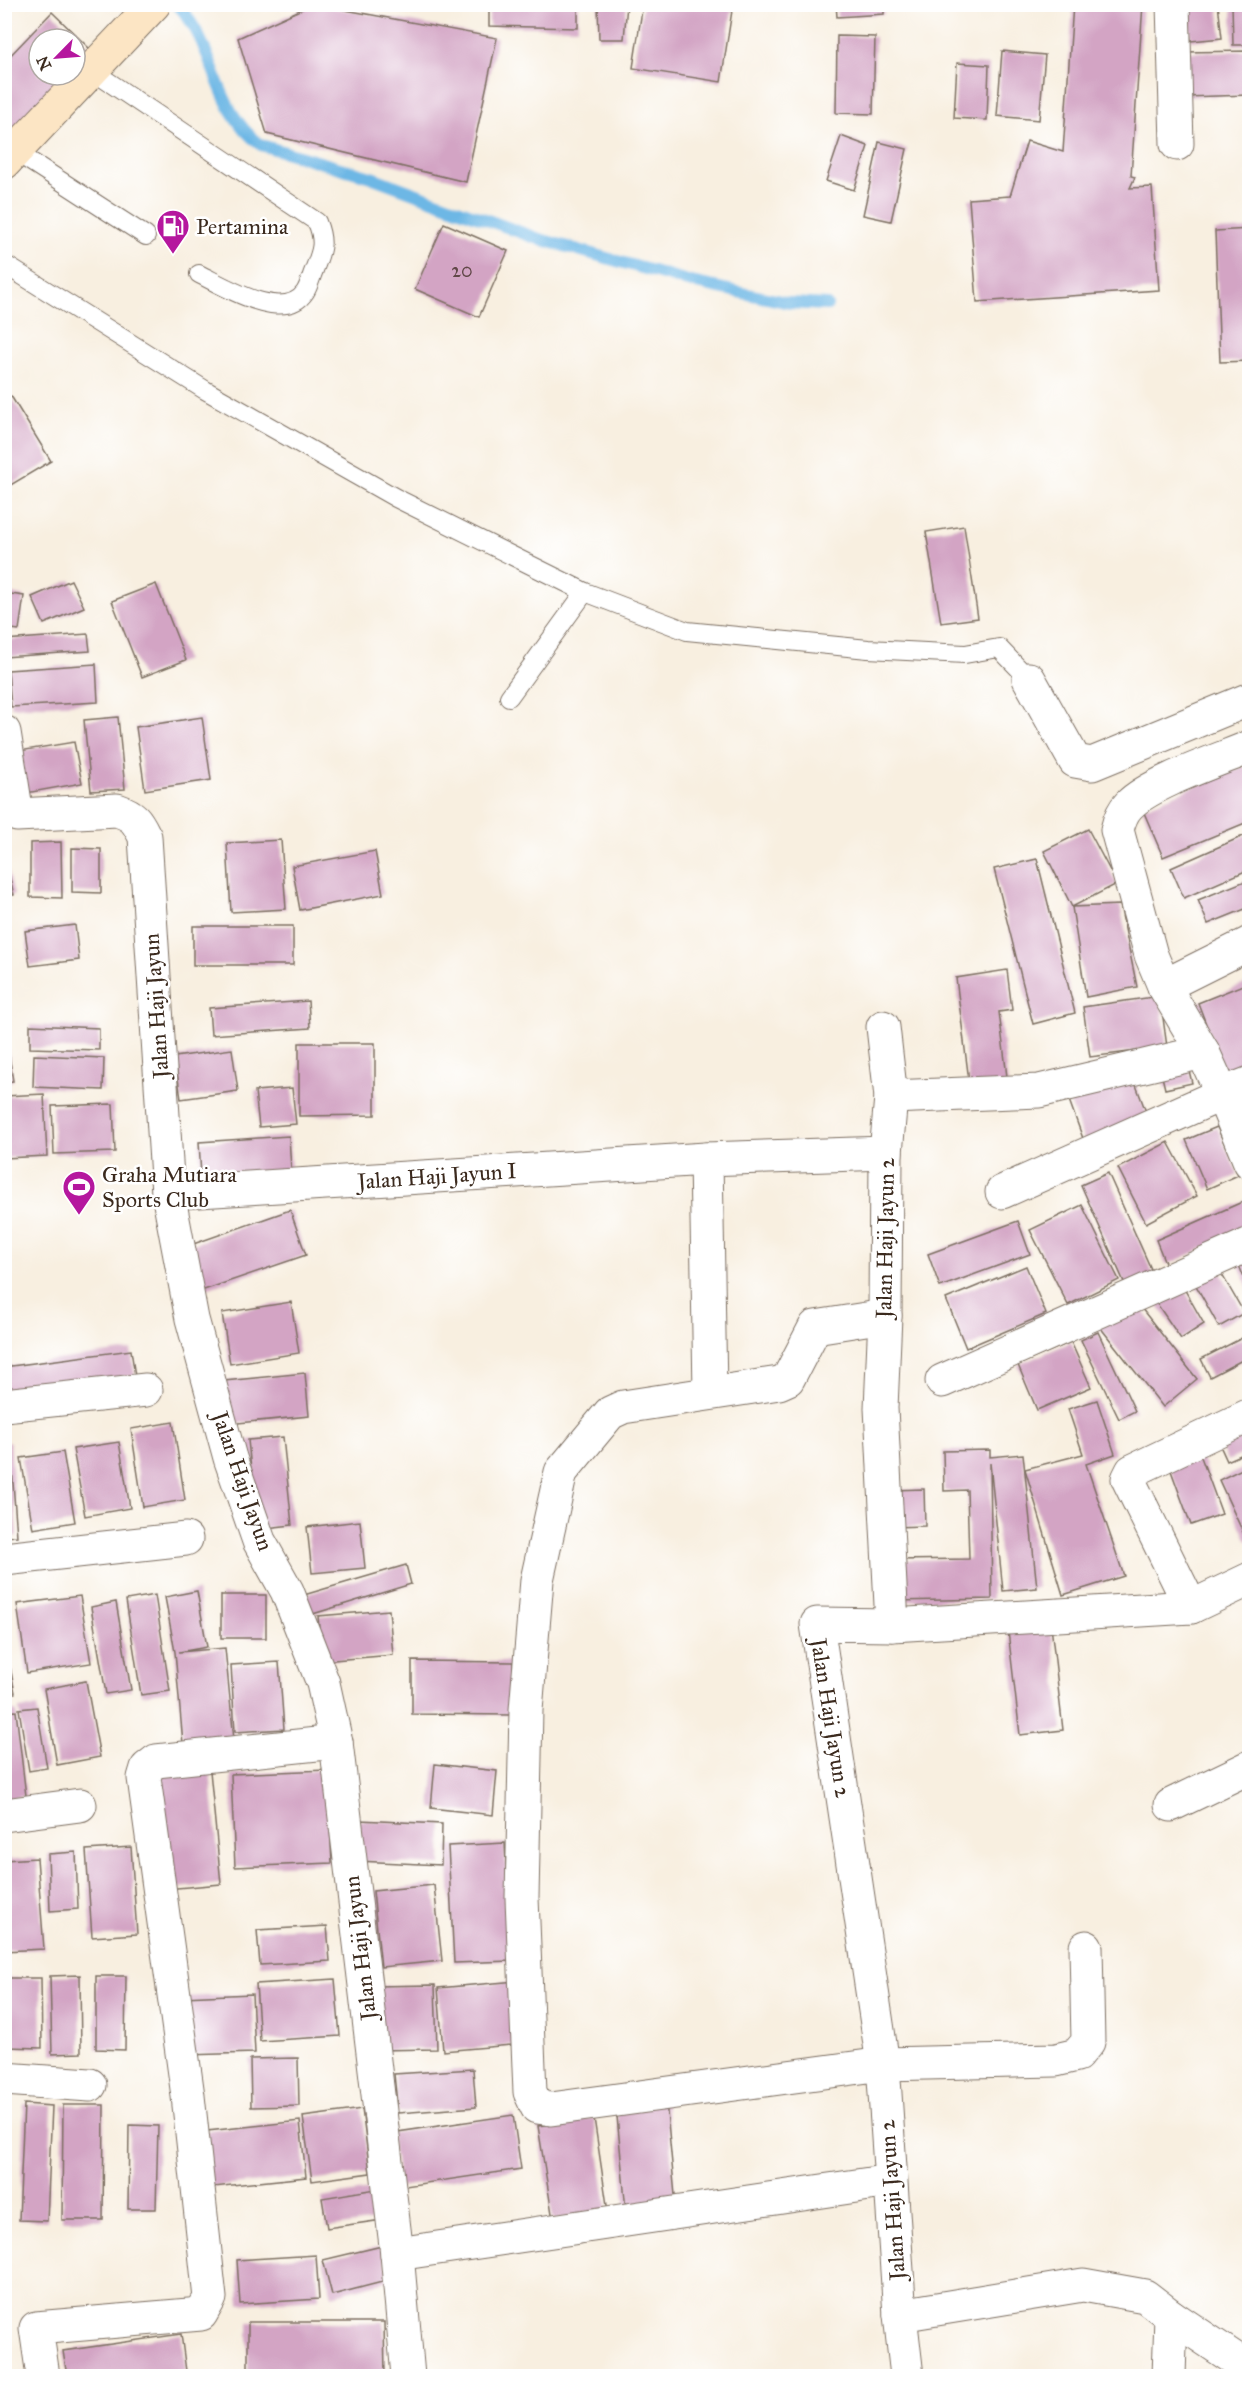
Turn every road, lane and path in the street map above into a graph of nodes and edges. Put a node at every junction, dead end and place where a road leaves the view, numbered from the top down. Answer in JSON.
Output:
{"nodes":[{"id":1,"x":154,"y":4,"type":"edge"},
{"id":2,"x":1173,"y":4,"type":"edge"},
{"id":3,"x":91,"y":70,"type":"junction"},
{"id":4,"x":1177,"y":144,"type":"dead end"},
{"id":5,"x":10,"y":158,"type":"edge"},
{"id":6,"x":146,"y":236,"type":"dead end"},
{"id":7,"x":4,"y":264,"type":"edge"},
{"id":8,"x":199,"y":274,"type":"dead end"},
{"id":9,"x":585,"y":592,"type":"junction"},
{"id":10,"x":1029,"y":679,"type":"joint"},
{"id":11,"x":509,"y":698,"type":"dead end"},
{"id":12,"x":1250,"y":699,"type":"edge"},
{"id":13,"x":4,"y":732,"type":"edge"},
{"id":14,"x":1250,"y":747,"type":"edge"},
{"id":15,"x":11,"y":816,"type":"edge"},
{"id":16,"x":1250,"y":943,"type":"edge"},
{"id":17,"x":1164,"y":986,"type":"junction"},
{"id":18,"x":883,"y":1027,"type":"dead end"},
{"id":19,"x":1203,"y":1052,"type":"junction"},
{"id":20,"x":1236,"y":1089,"type":"edge"},
{"id":21,"x":891,"y":1096,"type":"junction"},
{"id":22,"x":886,"y":1153,"type":"junction"},
{"id":23,"x":706,"y":1159,"type":"junction"},
{"id":24,"x":1250,"y":1162,"type":"edge"},
{"id":25,"x":1002,"y":1192,"type":"dead end"},
{"id":26,"x":168,"y":1193,"type":"junction"},
{"id":27,"x":1250,"y":1244,"type":"edge"},
{"id":28,"x":885,"y":1316,"type":"junction"},
{"id":29,"x":942,"y":1381,"type":"dead end"},
{"id":30,"x":146,"y":1390,"type":"dead end"},
{"id":31,"x":710,"y":1393,"type":"junction"},
{"id":32,"x":4,"y":1405,"type":"edge"},
{"id":33,"x":1250,"y":1415,"type":"edge"},
{"id":34,"x":186,"y":1539,"type":"dead end"},
{"id":35,"x":4,"y":1559,"type":"edge"},
{"id":36,"x":1250,"y":1579,"type":"edge"},
{"id":37,"x":1191,"y":1606,"type":"junction"},
{"id":38,"x":892,"y":1625,"type":"junction"},
{"id":39,"x":336,"y":1742,"type":"junction"},
{"id":40,"x":1250,"y":1767,"type":"edge"},
{"id":41,"x":80,"y":1805,"type":"dead end"},
{"id":42,"x":1171,"y":1805,"type":"dead end"},
{"id":43,"x":4,"y":1815,"type":"edge"},
{"id":44,"x":1086,"y":1947,"type":"dead end"},
{"id":45,"x":883,"y":2064,"type":"junction"},
{"id":46,"x":4,"y":2079,"type":"edge"},
{"id":47,"x":90,"y":2085,"type":"dead end"},
{"id":48,"x":890,"y":2181,"type":"junction"},
{"id":49,"x":397,"y":2254,"type":"junction"},
{"id":50,"x":900,"y":2314,"type":"junction"},
{"id":51,"x":1171,"y":2316,"type":"junction"},
{"id":52,"x":1250,"y":2369,"type":"edge"},
{"id":53,"x":43,"y":2376,"type":"edge"},
{"id":54,"x":408,"y":2376,"type":"edge"},
{"id":55,"x":907,"y":2376,"type":"edge"},
{"id":56,"x":1169,"y":2376,"type":"edge"}],
"edges":[{"from":1,"to":3,"type":"main road"},
{"from":2,"to":4,"type":"street"},
{"from":3,"to":5,"type":"main road"},
{"from":3,"to":8,"type":"lane"},
{"from":5,"to":6,"type":"lane"},
{"from":7,"to":9,"type":"lane"},
{"from":9,"to":10,"type":"lane"},
{"from":9,"to":11,"type":"lane"},
{"from":10,"to":12,"type":"street"},
{"from":13,"to":15,"type":"street","name":"Jalan Haji Jayun"},
{"from":14,"to":17,"type":"street"},
{"from":15,"to":26,"type":"street","name":"Jalan Haji Jayun"},
{"from":16,"to":17,"type":"street"},
{"from":17,"to":19,"type":"street"},
{"from":18,"to":21,"type":"street","name":"Jalan Haji Jayun 2"},
{"from":19,"to":20,"type":"street"},
{"from":19,"to":21,"type":"street"},
{"from":20,"to":24,"type":"street"},
{"from":20,"to":25,"type":"street"},
{"from":21,"to":22,"type":"street","name":"Jalan Haji Jayun 2"},
{"from":22,"to":23,"type":"street","name":"Jalan Haji Jayun I"},
{"from":22,"to":28,"type":"street","name":"Jalan Haji Jayun 2"},
{"from":23,"to":26,"type":"street","name":"Jalan Haji Jayun I"},
{"from":23,"to":31,"type":"street"},
{"from":26,"to":39,"type":"street","name":"Jalan Haji Jayun"},
{"from":27,"to":29,"type":"street"},
{"from":28,"to":31,"type":"street"},
{"from":28,"to":38,"type":"street","name":"Jalan Haji Jayun 2"},
{"from":30,"to":32,"type":"street"},
{"from":31,"to":45,"type":"street"},
{"from":33,"to":37,"type":"street"},
{"from":34,"to":35,"type":"street"},
{"from":36,"to":37,"type":"street"},
{"from":37,"to":38,"type":"street"},
{"from":38,"to":45,"type":"street","name":"Jalan Haji Jayun 2"},
{"from":39,"to":49,"type":"street","name":"Jalan Haji Jayun"},
{"from":39,"to":53,"type":"street"},
{"from":40,"to":42,"type":"street"},
{"from":41,"to":43,"type":"street"},
{"from":44,"to":45,"type":"street"},
{"from":45,"to":48,"type":"street","name":"Jalan Haji Jayun 2"},
{"from":46,"to":47,"type":"street"},
{"from":48,"to":49,"type":"street"},
{"from":48,"to":50,"type":"street","name":"Jalan Haji Jayun 2"},
{"from":49,"to":54,"type":"street","name":"Jalan Haji Jayun"},
{"from":50,"to":51,"type":"street"},
{"from":50,"to":55,"type":"street","name":"Jalan Haji Jayun 2"},
{"from":51,"to":52,"type":"street"},
{"from":51,"to":56,"type":"street"}]}
